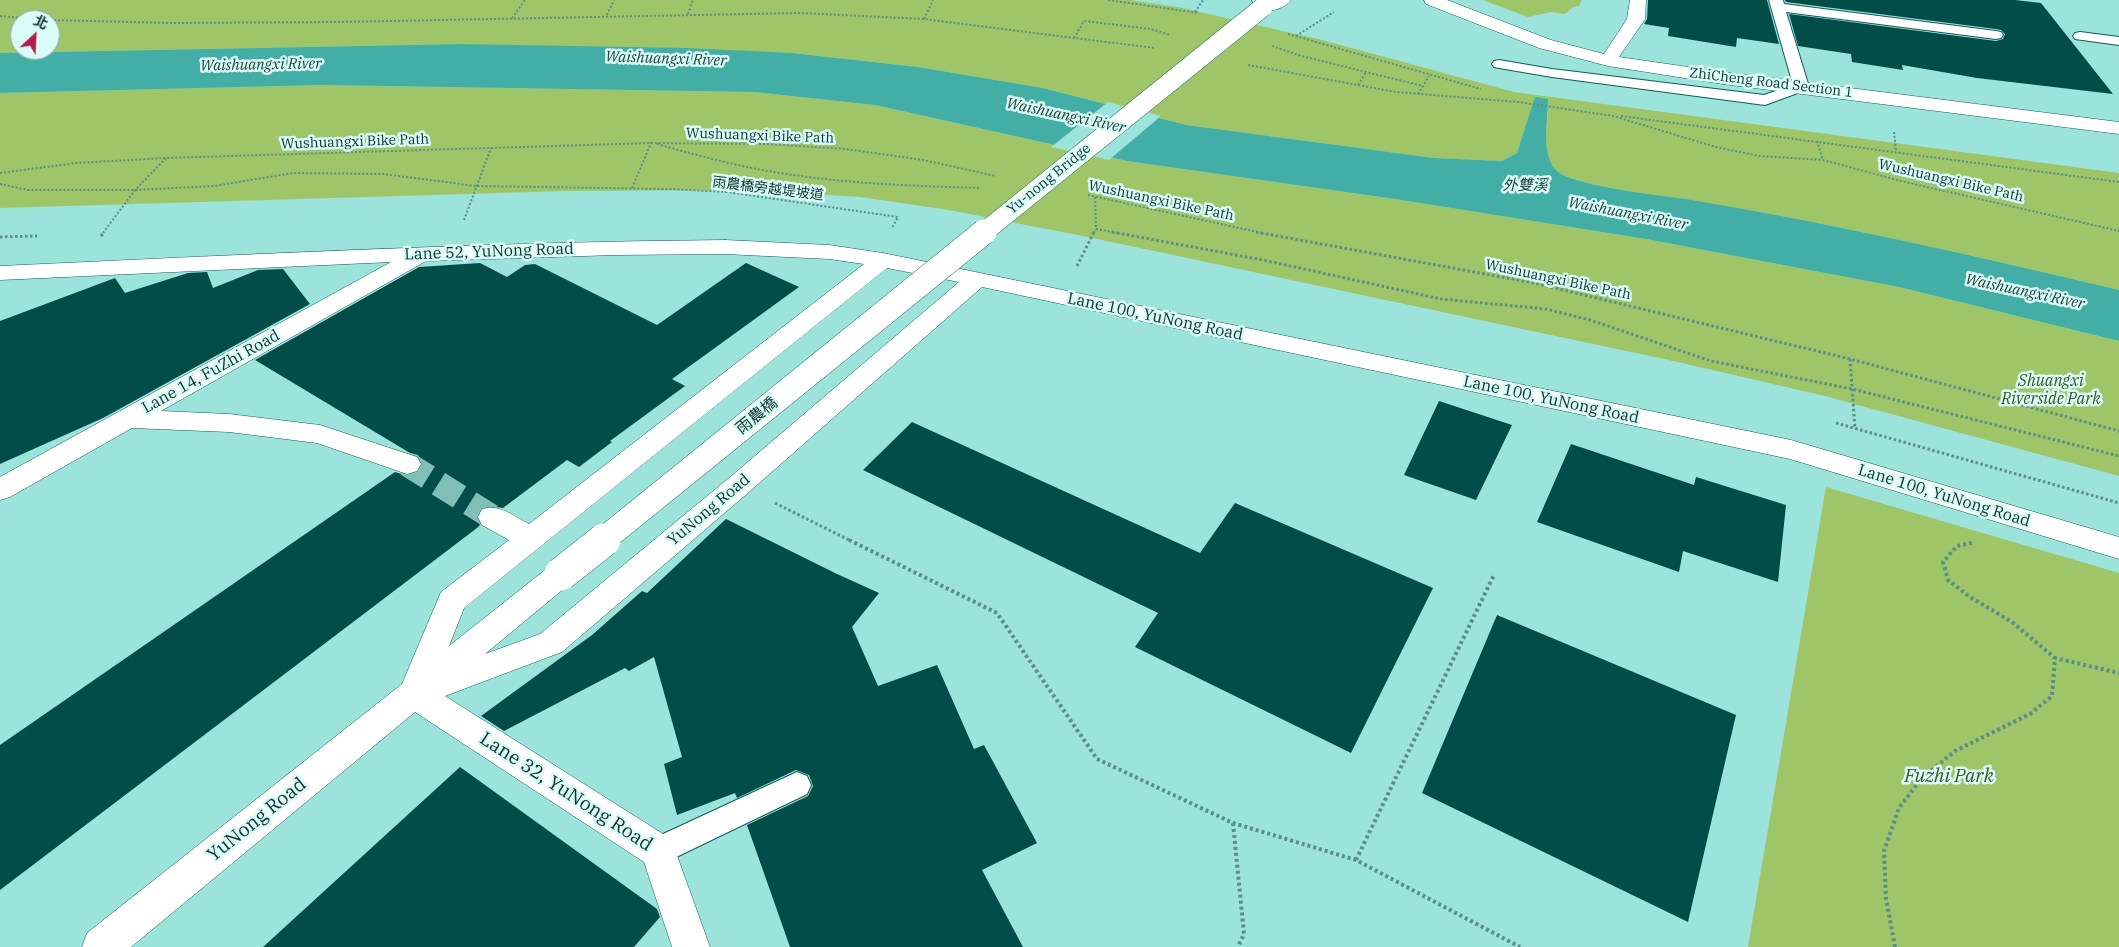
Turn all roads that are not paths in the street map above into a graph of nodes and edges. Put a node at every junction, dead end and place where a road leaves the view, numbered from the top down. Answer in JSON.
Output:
{"nodes":[{"id":1,"x":1432,"y":0,"type":"edge"},
{"id":2,"x":1638,"y":0,"type":"edge"},
{"id":3,"x":1269,"y":2,"type":"edge"},
{"id":4,"x":1777,"y":3,"type":"edge"},
{"id":5,"x":1996,"y":35,"type":"dead end"},
{"id":6,"x":2080,"y":36,"type":"dead end"},
{"id":7,"x":2119,"y":41,"type":"edge"},
{"id":8,"x":1608,"y":61,"type":"junction"},
{"id":9,"x":1499,"y":64,"type":"dead end"},
{"id":10,"x":1801,"y":87,"type":"junction"},
{"id":11,"x":2119,"y":128,"type":"edge"},
{"id":12,"x":423,"y":254,"type":"junction"},
{"id":13,"x":883,"y":260,"type":"junction"},
{"id":14,"x":0,"y":273,"type":"edge"},
{"id":15,"x":977,"y":279,"type":"junction"},
{"id":16,"x":128,"y":419,"type":"junction"},
{"id":17,"x":407,"y":464,"type":"tunnel mouth"},
{"id":18,"x":0,"y":490,"type":"edge"},
{"id":19,"x":492,"y":517,"type":"tunnel mouth"},
{"id":20,"x":529,"y":538,"type":"junction"},
{"id":21,"x":2119,"y":548,"type":"edge"},
{"id":22,"x":561,"y":574,"type":"joint"},
{"id":23,"x":414,"y":694,"type":"junction"},
{"id":24,"x":797,"y":785,"type":"dead end"},
{"id":25,"x":658,"y":852,"type":"junction"},
{"id":26,"x":101,"y":947,"type":"edge"},
{"id":27,"x":691,"y":947,"type":"edge"}],
"edges":[{"from":1,"to":8,"type":"street","name":"ZhiCheng Road Section 1"},
{"from":2,"to":8,"type":"street"},
{"from":3,"to":22,"type":"street","name":"雨農橋","bridge":true},
{"from":4,"to":5,"type":"lane"},
{"from":4,"to":10,"type":"lane"},
{"from":6,"to":7,"type":"lane"},
{"from":8,"to":10,"type":"street","name":"ZhiCheng Road Section 1"},
{"from":9,"to":10,"type":"lane"},
{"from":10,"to":11,"type":"street","name":"ZhiCheng Road Section 1"},
{"from":12,"to":13,"type":"street","name":"Lane 52, YuNong Road"},
{"from":12,"to":14,"type":"street","name":"Lane 52, YuNong Road"},
{"from":12,"to":16,"type":"street","name":"Lane 14, FuZhi Road"},
{"from":13,"to":15,"type":"street","name":"Lane 52, YuNong Road"},
{"from":13,"to":20,"type":"street","name":"YuNong Road"},
{"from":15,"to":21,"type":"street","name":"Lane 100, YuNong Road"},
{"from":15,"to":23,"type":"street","name":"YuNong Road"},
{"from":16,"to":17,"type":"street"},
{"from":16,"to":18,"type":"street","name":"Lane 14, FuZhi Road"},
{"from":19,"to":20,"type":"street"},
{"from":20,"to":23,"type":"street","name":"YuNong Road"},
{"from":22,"to":23,"type":"street","name":"YuNong Road"},
{"from":23,"to":25,"type":"street","name":"Lane 32, YuNong Road"},
{"from":23,"to":26,"type":"street","name":"YuNong Road"},
{"from":24,"to":25,"type":"lane"},
{"from":25,"to":27,"type":"street","name":"Lane 32, YuNong Road"}]}
